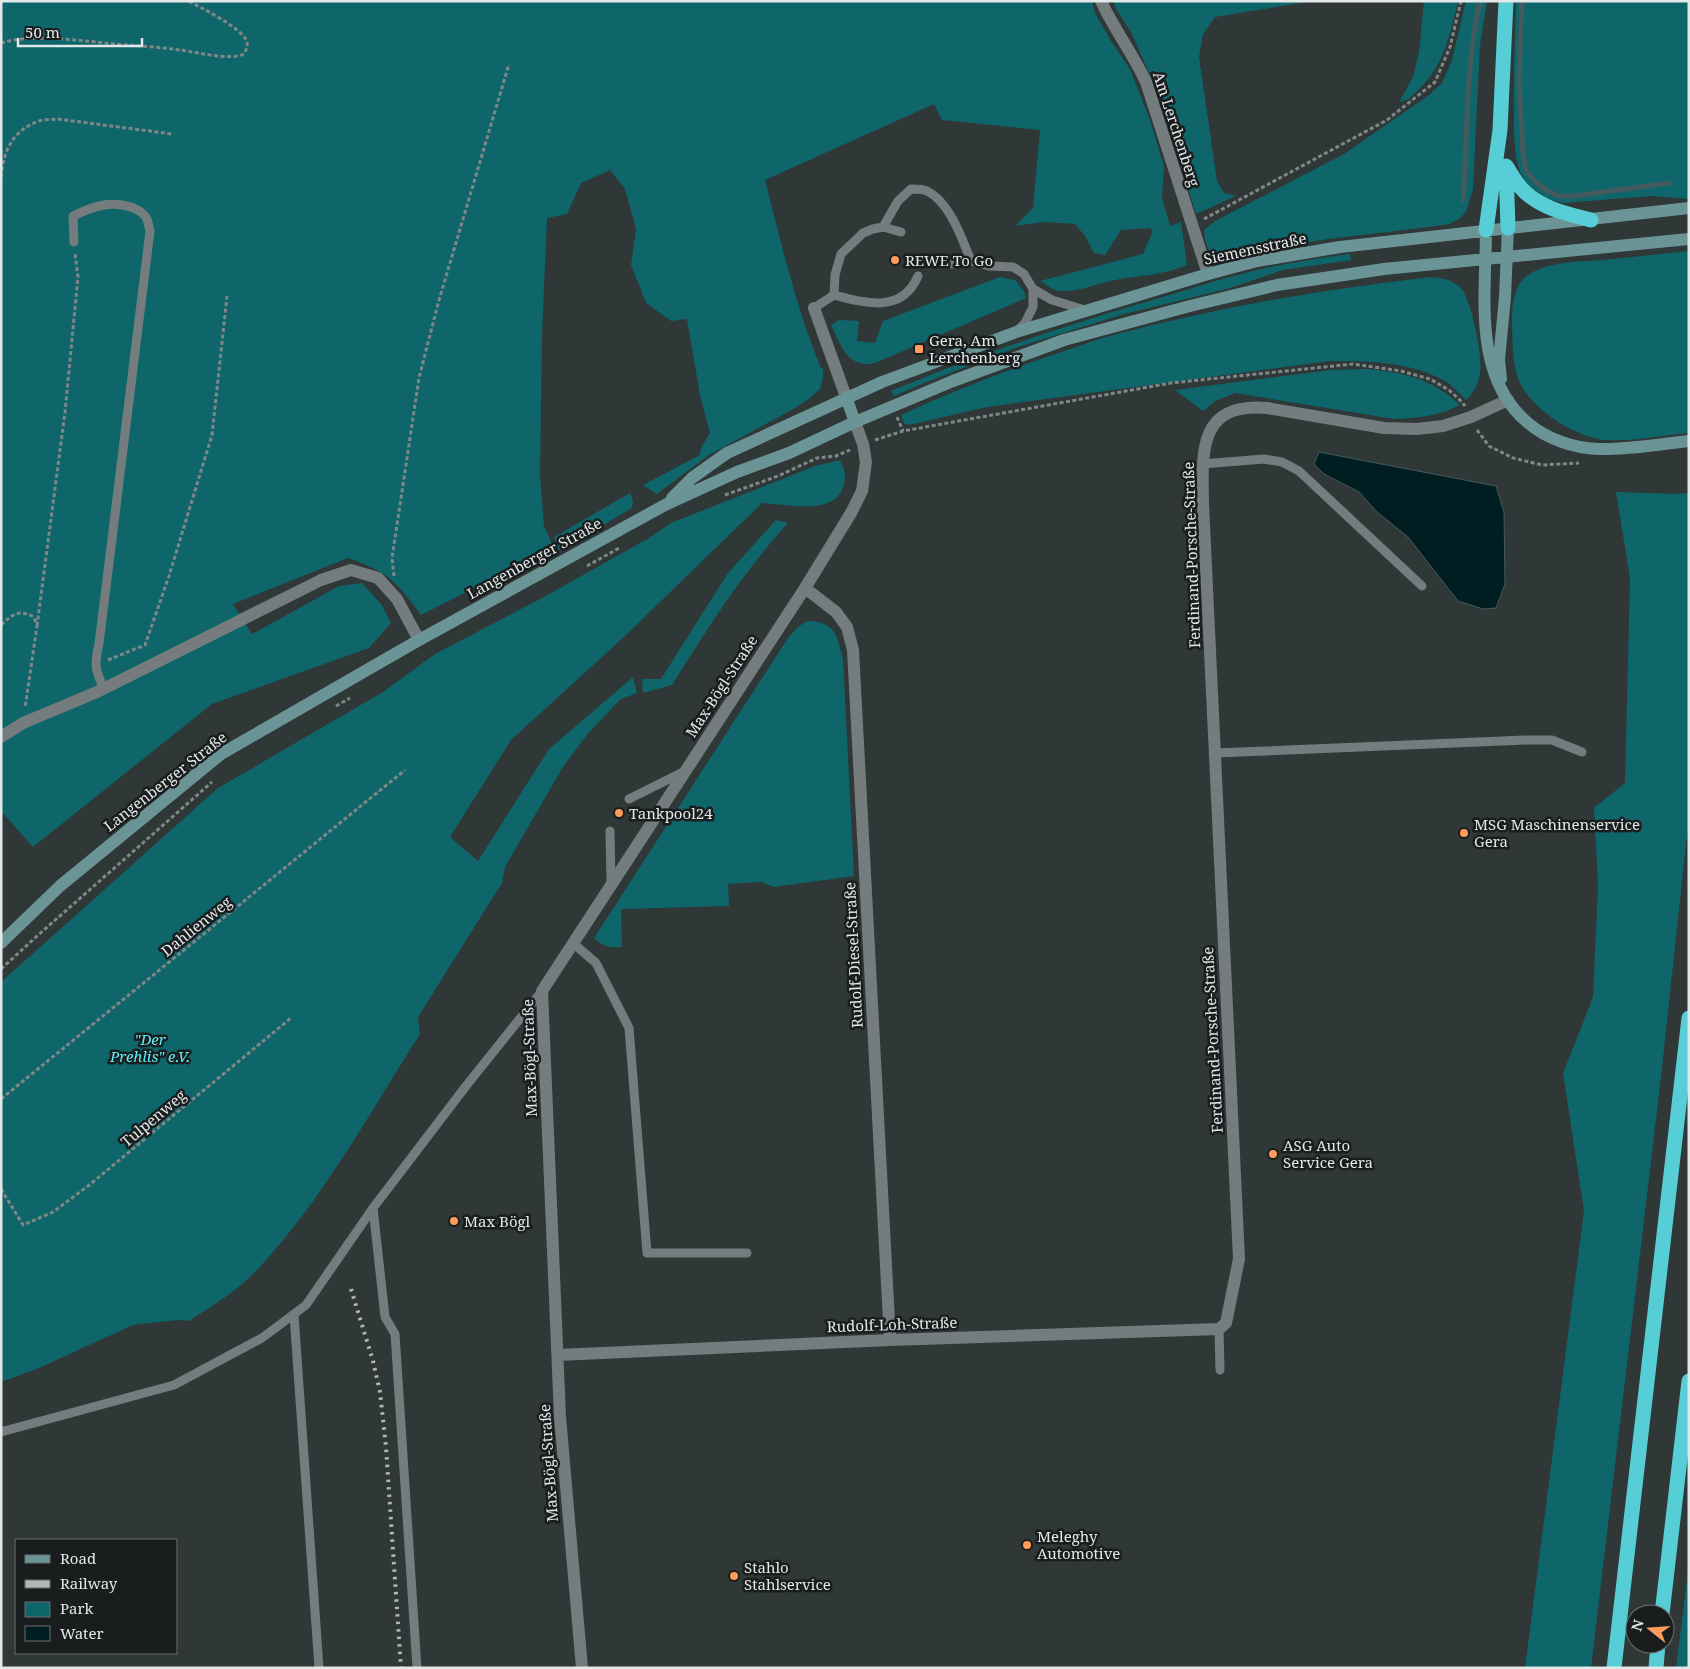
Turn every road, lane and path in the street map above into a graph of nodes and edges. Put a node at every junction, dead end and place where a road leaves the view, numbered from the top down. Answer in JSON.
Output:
{"nodes":[{"id":1,"x":188,"y":1,"type":"edge"},
{"id":2,"x":1101,"y":1,"type":"edge"},
{"id":3,"x":1461,"y":1,"type":"edge"},
{"id":4,"x":1506,"y":1,"type":"edge"},
{"id":5,"x":1,"y":43,"type":"edge"},
{"id":6,"x":509,"y":64,"type":"dead end"},
{"id":7,"x":1500,"y":130,"type":"junction"},
{"id":8,"x":172,"y":134,"type":"dead end"},
{"id":9,"x":1506,"y":166,"type":"junction"},
{"id":10,"x":1,"y":176,"type":"edge"},
{"id":11,"x":1689,"y":208,"type":"edge"},
{"id":12,"x":1591,"y":220,"type":"junction"},
{"id":13,"x":1191,"y":225,"type":"junction"},
{"id":14,"x":883,"y":228,"type":"junction"},
{"id":15,"x":1508,"y":228,"type":"junction"},
{"id":16,"x":1486,"y":230,"type":"junction"},
{"id":17,"x":901,"y":232,"type":"dead end"},
{"id":18,"x":1689,"y":239,"type":"edge"},
{"id":19,"x":74,"y":242,"type":"joint"},
{"id":20,"x":1507,"y":257,"type":"junction"},
{"id":21,"x":1486,"y":258,"type":"junction"},
{"id":22,"x":971,"y":261,"type":"junction"},
{"id":23,"x":953,"y":264,"type":"dead end"},
{"id":24,"x":1208,"y":274,"type":"junction"},
{"id":25,"x":918,"y":276,"type":"dead end"},
{"id":26,"x":1032,"y":289,"type":"junction"},
{"id":27,"x":834,"y":295,"type":"junction"},
{"id":28,"x":227,"y":296,"type":"dead end"},
{"id":29,"x":814,"y":308,"type":"joint"},
{"id":30,"x":1085,"y":310,"type":"junction"},
{"id":31,"x":1016,"y":332,"type":"junction"},
{"id":32,"x":846,"y":398,"type":"junction"},
{"id":33,"x":1508,"y":400,"type":"junction"},
{"id":34,"x":1471,"y":417,"type":"junction"},
{"id":35,"x":855,"y":422,"type":"junction"},
{"id":36,"x":1689,"y":441,"type":"edge"},
{"id":37,"x":864,"y":444,"type":"junction"},
{"id":38,"x":1202,"y":464,"type":"junction"},
{"id":39,"x":721,"y":497,"type":"dead end"},
{"id":40,"x":665,"y":505,"type":"junction"},
{"id":41,"x":623,"y":546,"type":"dead end"},
{"id":42,"x":581,"y":569,"type":"dead end"},
{"id":43,"x":1422,"y":586,"type":"dead end"},
{"id":44,"x":805,"y":588,"type":"junction"},
{"id":45,"x":397,"y":598,"type":"junction"},
{"id":46,"x":1,"y":625,"type":"edge"},
{"id":47,"x":37,"y":626,"type":"junction"},
{"id":48,"x":419,"y":640,"type":"junction"},
{"id":49,"x":95,"y":665,"type":"junction"},
{"id":50,"x":104,"y":688,"type":"junction"},
{"id":51,"x":358,"y":694,"type":"dead end"},
{"id":52,"x":333,"y":708,"type":"dead end"},
{"id":53,"x":23,"y":723,"type":"junction"},
{"id":54,"x":1,"y":737,"type":"edge"},
{"id":55,"x":1582,"y":752,"type":"dead end"},
{"id":56,"x":1216,"y":754,"type":"junction"},
{"id":57,"x":405,"y":770,"type":"dead end"},
{"id":58,"x":685,"y":771,"type":"junction"},
{"id":59,"x":218,"y":776,"type":"dead end"},
{"id":60,"x":629,"y":799,"type":"dead end"},
{"id":61,"x":610,"y":830,"type":"dead end"},
{"id":62,"x":611,"y":884,"type":"junction"},
{"id":63,"x":1,"y":943,"type":"edge"},
{"id":64,"x":574,"y":944,"type":"junction"},
{"id":65,"x":1,"y":969,"type":"edge"},
{"id":66,"x":542,"y":991,"type":"junction"},
{"id":67,"x":292,"y":1018,"type":"dead end"},
{"id":68,"x":1689,"y":1018,"type":"edge"},
{"id":69,"x":1,"y":1099,"type":"edge"},
{"id":70,"x":1,"y":1189,"type":"edge"},
{"id":71,"x":373,"y":1208,"type":"junction"},
{"id":72,"x":747,"y":1253,"type":"dead end"},
{"id":73,"x":294,"y":1315,"type":"junction"},
{"id":74,"x":1222,"y":1326,"type":"junction"},
{"id":75,"x":890,"y":1340,"type":"junction"},
{"id":76,"x":558,"y":1355,"type":"junction"},
{"id":77,"x":1220,"y":1370,"type":"dead end"},
{"id":78,"x":1689,"y":1381,"type":"edge"},
{"id":79,"x":1,"y":1432,"type":"edge"},
{"id":80,"x":1663,"y":1604,"type":"edge"},
{"id":81,"x":1657,"y":1654,"type":"edge"},
{"id":82,"x":319,"y":1668,"type":"edge"},
{"id":83,"x":417,"y":1668,"type":"edge"},
{"id":84,"x":582,"y":1668,"type":"edge"},
{"id":85,"x":1614,"y":1668,"type":"edge"},
{"id":86,"x":1656,"y":1668,"type":"edge"}],
"edges":[{"from":1,"to":5,"type":"path"},
{"from":2,"to":13,"type":"street","name":"Am Lerchenberg"},
{"from":3,"to":13,"type":"path"},
{"from":4,"to":7,"type":"highway"},
{"from":6,"to":45,"type":"path"},
{"from":7,"to":9,"type":"highway"},
{"from":7,"to":16,"type":"highway"},
{"from":8,"to":10,"type":"path"},
{"from":9,"to":12,"type":"highway"},
{"from":9,"to":15,"type":"highway"},
{"from":11,"to":12,"type":"main road","name":"Siemensstraße"},
{"from":12,"to":15,"type":"main road","name":"Siemensstraße"},
{"from":13,"to":24,"type":"street","name":"Am Lerchenberg"},
{"from":14,"to":17,"type":"lane"},
{"from":14,"to":22,"type":"lane"},
{"from":14,"to":27,"type":"lane"},
{"from":15,"to":16,"type":"main road","name":"Siemensstraße"},
{"from":15,"to":20,"type":"main road"},
{"from":16,"to":21,"type":"main road"},
{"from":16,"to":24,"type":"main road","name":"Siemensstraße"},
{"from":18,"to":20,"type":"main road"},
{"from":19,"to":47,"type":"path"},
{"from":19,"to":49,"type":"lane"},
{"from":20,"to":21,"type":"main road"},
{"from":20,"to":33,"type":"main road"},
{"from":21,"to":33,"type":"main road"},
{"from":21,"to":35,"type":"main road"},
{"from":22,"to":23,"type":"lane"},
{"from":22,"to":26,"type":"lane"},
{"from":24,"to":30,"type":"main road","name":"Siemensstraße"},
{"from":25,"to":27,"type":"lane"},
{"from":26,"to":30,"type":"lane"},
{"from":26,"to":31,"type":"lane"},
{"from":27,"to":29,"type":"lane"},
{"from":28,"to":49,"type":"path"},
{"from":29,"to":32,"type":"street"},
{"from":30,"to":31,"type":"main road","name":"Siemensstraße"},
{"from":31,"to":32,"type":"main road","name":"Siemensstraße"},
{"from":32,"to":35,"type":"main road"},
{"from":32,"to":40,"type":"main road","name":"Langenberger Straße"},
{"from":33,"to":34,"type":"street","name":"Ferdinand-Porsche-Straße"},
{"from":33,"to":36,"type":"main road"},
{"from":34,"to":37,"type":"path"},
{"from":34,"to":38,"type":"street","name":"Ferdinand-Porsche-Straße"},
{"from":35,"to":37,"type":"street","name":"Max-Bögl-Straße"},
{"from":35,"to":40,"type":"main road","name":"Langenberger Straße"},
{"from":37,"to":39,"type":"path"},
{"from":37,"to":44,"type":"street","name":"Max-Bögl-Straße"},
{"from":38,"to":43,"type":"lane"},
{"from":38,"to":56,"type":"street","name":"Ferdinand-Porsche-Straße"},
{"from":40,"to":48,"type":"main road","name":"Langenberger Straße"},
{"from":41,"to":42,"type":"path"},
{"from":44,"to":58,"type":"street","name":"Max-Bögl-Straße"},
{"from":44,"to":75,"type":"street","name":"Rudolf-Diesel-Straße"},
{"from":45,"to":48,"type":"street"},
{"from":45,"to":50,"type":"street"},
{"from":46,"to":47,"type":"path"},
{"from":47,"to":53,"type":"path"},
{"from":48,"to":63,"type":"main road","name":"Langenberger Straße"},
{"from":49,"to":50,"type":"lane"},
{"from":50,"to":53,"type":"street"},
{"from":51,"to":52,"type":"path"},
{"from":53,"to":54,"type":"street"},
{"from":55,"to":56,"type":"lane"},
{"from":56,"to":74,"type":"street","name":"Ferdinand-Porsche-Straße"},
{"from":57,"to":69,"type":"path","name":"Dahlienweg"},
{"from":58,"to":60,"type":"lane"},
{"from":58,"to":62,"type":"street","name":"Max-Bögl-Straße"},
{"from":59,"to":65,"type":"path"},
{"from":61,"to":62,"type":"lane"},
{"from":62,"to":64,"type":"street","name":"Max-Bögl-Straße"},
{"from":64,"to":66,"type":"street","name":"Max-Bögl-Straße"},
{"from":64,"to":72,"type":"lane"},
{"from":66,"to":71,"type":"lane"},
{"from":66,"to":76,"type":"street","name":"Max-Bögl-Straße"},
{"from":67,"to":70,"type":"path","name":"Tulpenweg"},
{"from":68,"to":85,"type":"highway"},
{"from":71,"to":73,"type":"lane"},
{"from":71,"to":83,"type":"lane"},
{"from":73,"to":79,"type":"lane"},
{"from":73,"to":82,"type":"lane"},
{"from":74,"to":75,"type":"street","name":"Rudolf-Loh-Straße"},
{"from":74,"to":77,"type":"lane"},
{"from":75,"to":76,"type":"street","name":"Rudolf-Loh-Straße"},
{"from":76,"to":84,"type":"street","name":"Max-Bögl-Straße"},
{"from":78,"to":80,"type":"highway"},
{"from":81,"to":86,"type":"highway"}]}
